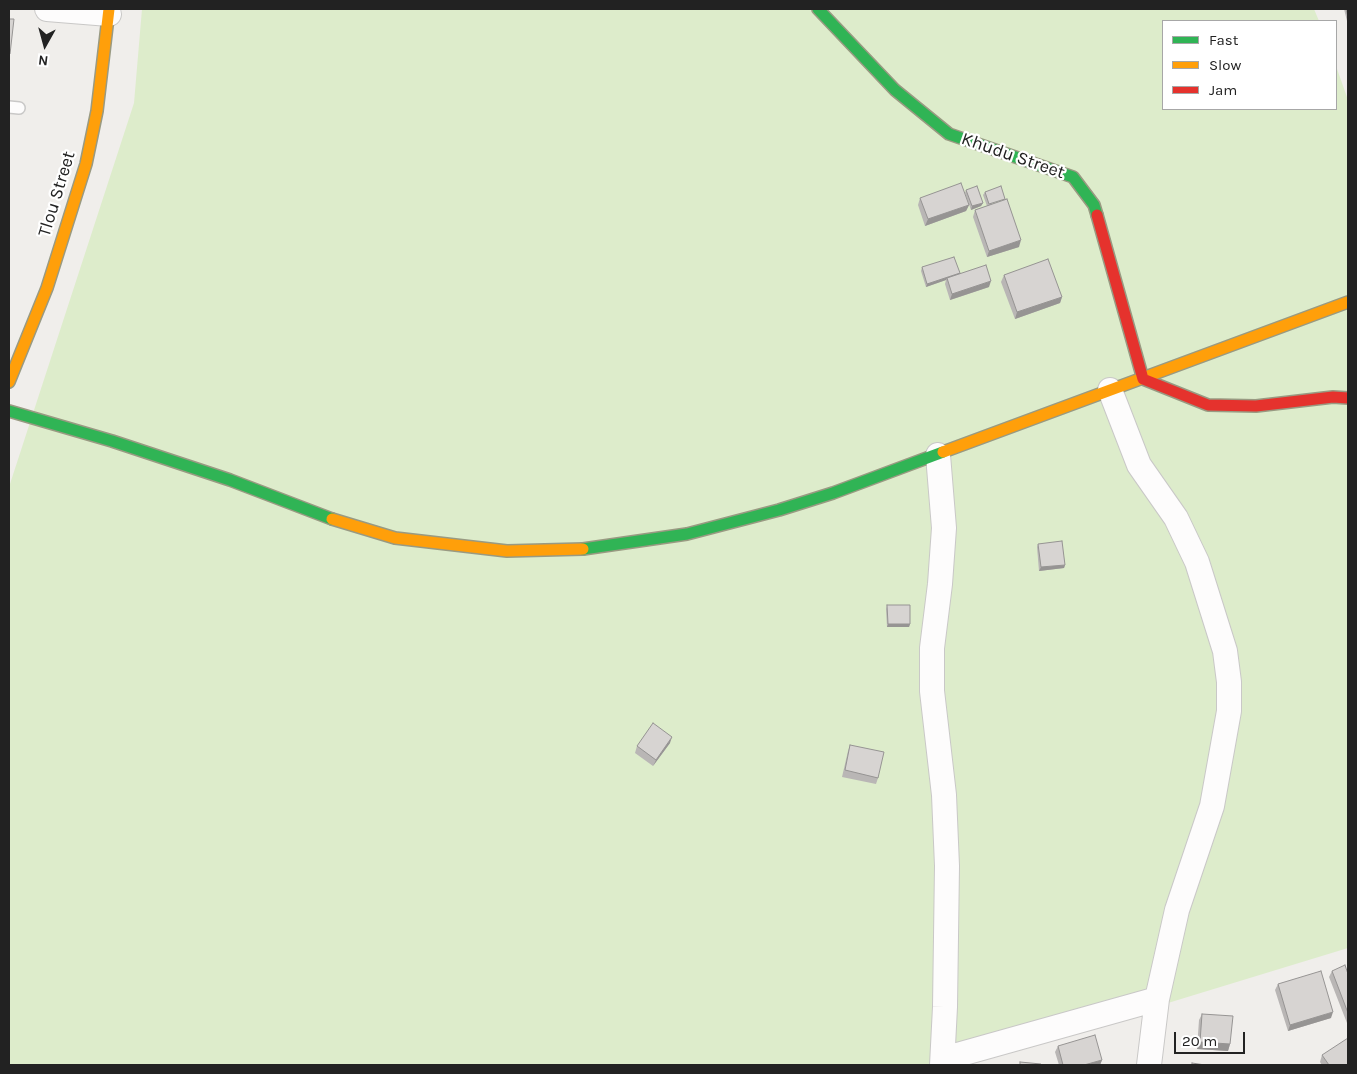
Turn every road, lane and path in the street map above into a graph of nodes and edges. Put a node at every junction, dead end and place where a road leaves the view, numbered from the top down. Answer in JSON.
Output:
{"nodes":[{"id":1,"x":47,"y":9,"type":"edge"},
{"id":2,"x":818,"y":9,"type":"edge"},
{"id":3,"x":109,"y":11,"type":"edge"},
{"id":4,"x":1348,"y":302,"type":"edge"},
{"id":5,"x":1143,"y":379,"type":"junction"},
{"id":6,"x":9,"y":382,"type":"edge"},
{"id":7,"x":1110,"y":390,"type":"junction"},
{"id":8,"x":1348,"y":398,"type":"edge"},
{"id":9,"x":9,"y":412,"type":"edge"},
{"id":10,"x":938,"y":455,"type":"junction"},
{"id":11,"x":1158,"y":998,"type":"junction"},
{"id":12,"x":942,"y":1062,"type":"edge"},
{"id":13,"x":1149,"y":1065,"type":"edge"}],
"edges":[{"from":1,"to":3,"type":"street"},
{"from":2,"to":5,"type":"street","name":"Khudu Street"},
{"from":3,"to":6,"type":"street","name":"Tlou Street"},
{"from":4,"to":5,"type":"street"},
{"from":5,"to":7,"type":"street"},
{"from":5,"to":8,"type":"street"},
{"from":7,"to":10,"type":"street"},
{"from":7,"to":11,"type":"street"},
{"from":9,"to":10,"type":"street"},
{"from":10,"to":12,"type":"street"},
{"from":11,"to":12,"type":"street"},
{"from":11,"to":13,"type":"street"}]}
